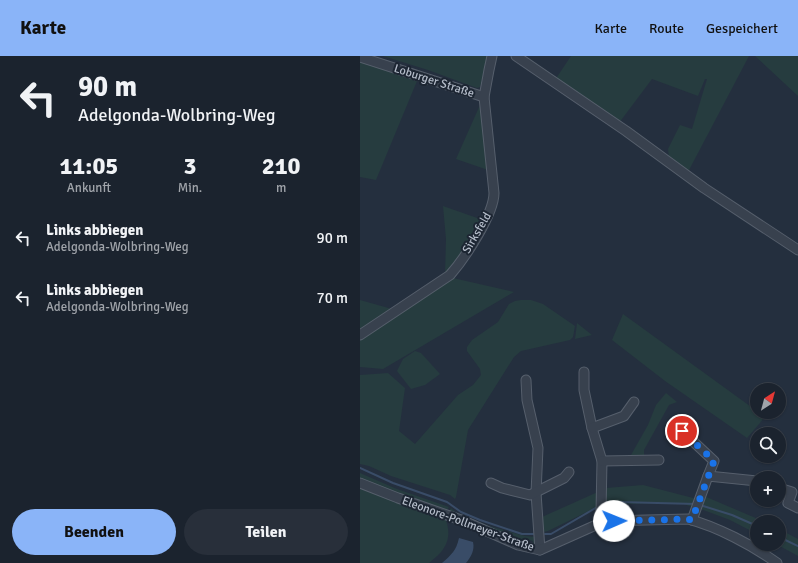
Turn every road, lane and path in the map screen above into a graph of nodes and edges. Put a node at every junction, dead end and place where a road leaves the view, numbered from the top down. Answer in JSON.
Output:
{"nodes":[{"id":1,"x":492,"y":56,"type":"edge"},
{"id":2,"x":516,"y":56,"type":"edge"},
{"id":3,"x":360,"y":57,"type":"edge"},
{"id":4,"x":484,"y":97,"type":"junction"},
{"id":5,"x":798,"y":250,"type":"edge"},
{"id":6,"x":360,"y":335,"type":"edge"},
{"id":7,"x":584,"y":372,"type":"dead end"},
{"id":8,"x":526,"y":380,"type":"dead end"},
{"id":9,"x":634,"y":402,"type":"dead end"},
{"id":10,"x":592,"y":428,"type":"junction"},
{"id":11,"x":682,"y":431,"type":"dead end"},
{"id":12,"x":659,"y":460,"type":"dead end"},
{"id":13,"x":602,"y":461,"type":"junction"},
{"id":14,"x":569,"y":472,"type":"dead end"},
{"id":15,"x":708,"y":476,"type":"junction"},
{"id":16,"x":750,"y":480,"type":"edge"},
{"id":17,"x":360,"y":483,"type":"edge"},
{"id":18,"x":491,"y":483,"type":"dead end"},
{"id":19,"x":786,"y":490,"type":"edge"},
{"id":20,"x":536,"y":493,"type":"junction"},
{"id":21,"x":798,"y":508,"type":"edge"},
{"id":22,"x":692,"y":520,"type":"junction"},
{"id":23,"x":605,"y":521,"type":"junction"},
{"id":24,"x":540,"y":550,"type":"junction"},
{"id":25,"x":777,"y":563,"type":"edge"}],
"edges":[{"from":1,"to":4,"type":"street","name":"Sirksfeld"},
{"from":2,"to":5,"type":"street"},
{"from":3,"to":4,"type":"street","name":"Loburger Straße"},
{"from":4,"to":6,"type":"street","name":"Sirksfeld"},
{"from":7,"to":10,"type":"street"},
{"from":8,"to":20,"type":"street"},
{"from":9,"to":10,"type":"street"},
{"from":10,"to":13,"type":"street"},
{"from":11,"to":15,"type":"street"},
{"from":12,"to":13,"type":"street"},
{"from":13,"to":23,"type":"street"},
{"from":14,"to":20,"type":"street"},
{"from":15,"to":16,"type":"street"},
{"from":15,"to":22,"type":"street"},
{"from":17,"to":24,"type":"street","name":"Eleonore-Pollmeyer-Straße"},
{"from":18,"to":20,"type":"street"},
{"from":19,"to":21,"type":"street"},
{"from":20,"to":24,"type":"street"},
{"from":22,"to":23,"type":"street","name":"Eleonore-Pollmeyer-Straße"},
{"from":22,"to":25,"type":"street","name":"Eleonore-Pollmeyer-Straße"},
{"from":23,"to":24,"type":"street","name":"Eleonore-Pollmeyer-Straße"}]}
